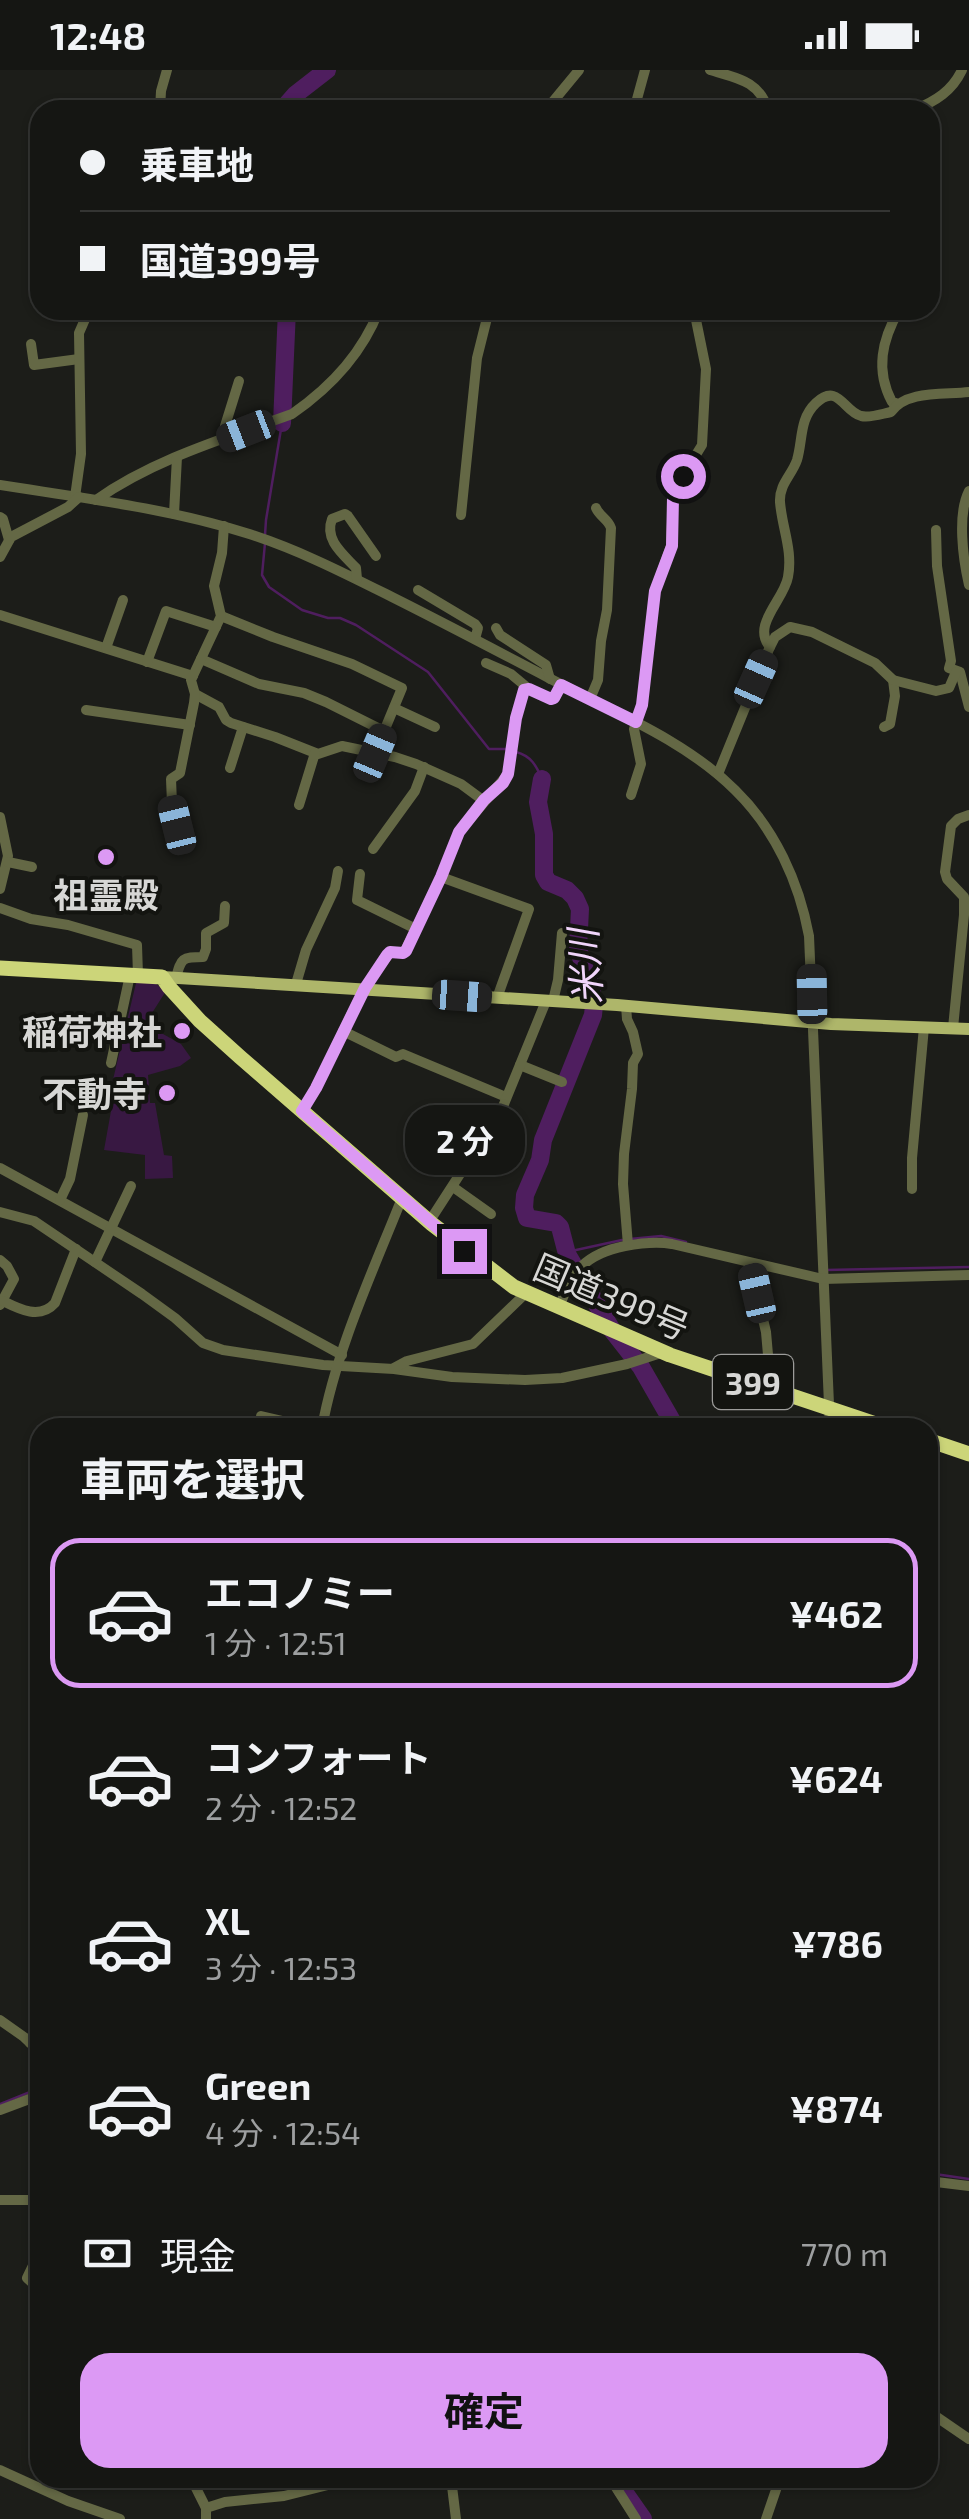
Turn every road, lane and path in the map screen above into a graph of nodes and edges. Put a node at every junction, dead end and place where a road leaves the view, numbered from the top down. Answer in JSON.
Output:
{"nodes":[{"id":1,"x":167,"y":70,"type":"edge"},
{"id":2,"x":579,"y":70,"type":"edge"},
{"id":3,"x":645,"y":70,"type":"edge"},
{"id":4,"x":710,"y":70,"type":"edge"},
{"id":5,"x":962,"y":70,"type":"edge"},
{"id":6,"x":160,"y":100,"type":"edge"},
{"id":7,"x":554,"y":100,"type":"edge"},
{"id":8,"x":637,"y":100,"type":"edge"},
{"id":9,"x":765,"y":100,"type":"edge"},
{"id":10,"x":934,"y":100,"type":"edge"},
{"id":11,"x":85,"y":320,"type":"edge"},
{"id":12,"x":374,"y":320,"type":"edge"},
{"id":13,"x":486,"y":320,"type":"edge"},
{"id":14,"x":696,"y":320,"type":"edge"},
{"id":15,"x":894,"y":320,"type":"edge"},
{"id":16,"x":32,"y":344,"type":"dead end"},
{"id":17,"x":79,"y":360,"type":"junction"},
{"id":18,"x":240,"y":380,"type":"dead end"},
{"id":19,"x":969,"y":392,"type":"edge"},
{"id":20,"x":896,"y":402,"type":"junction"},
{"id":21,"x":224,"y":439,"type":"junction"},
{"id":22,"x":177,"y":457,"type":"junction"},
{"id":23,"x":0,"y":486,"type":"edge"},
{"id":24,"x":969,"y":490,"type":"edge"},
{"id":25,"x":77,"y":497,"type":"junction"},
{"id":26,"x":96,"y":500,"type":"junction"},
{"id":27,"x":596,"y":508,"type":"dead end"},
{"id":28,"x":174,"y":514,"type":"junction"},
{"id":29,"x":461,"y":515,"type":"dead end"},
{"id":30,"x":0,"y":517,"type":"edge"},
{"id":31,"x":224,"y":526,"type":"junction"},
{"id":32,"x":936,"y":530,"type":"dead end"},
{"id":33,"x":9,"y":540,"type":"junction"},
{"id":34,"x":376,"y":556,"type":"dead end"},
{"id":35,"x":0,"y":557,"type":"edge"},
{"id":36,"x":357,"y":580,"type":"junction"},
{"id":37,"x":969,"y":585,"type":"edge"},
{"id":38,"x":418,"y":590,"type":"dead end"},
{"id":39,"x":123,"y":600,"type":"dead end"},
{"id":40,"x":0,"y":615,"type":"edge"},
{"id":41,"x":219,"y":622,"type":"junction"},
{"id":42,"x":496,"y":628,"type":"dead end"},
{"id":43,"x":474,"y":639,"type":"junction"},
{"id":44,"x":770,"y":646,"type":"junction"},
{"id":45,"x":106,"y":648,"type":"junction"},
{"id":46,"x":201,"y":659,"type":"junction"},
{"id":47,"x":147,"y":662,"type":"junction"},
{"id":48,"x":486,"y":663,"type":"dead end"},
{"id":49,"x":956,"y":672,"type":"junction"},
{"id":50,"x":193,"y":676,"type":"junction"},
{"id":51,"x":892,"y":680,"type":"junction"},
{"id":52,"x":556,"y":682,"type":"junction"},
{"id":53,"x":529,"y":689,"type":"junction"},
{"id":54,"x":195,"y":694,"type":"junction"},
{"id":55,"x":590,"y":699,"type":"junction"},
{"id":56,"x":969,"y":706,"type":"edge"},
{"id":57,"x":394,"y":708,"type":"junction"},
{"id":58,"x":86,"y":710,"type":"dead end"},
{"id":59,"x":636,"y":722,"type":"junction"},
{"id":60,"x":190,"y":725,"type":"junction"},
{"id":61,"x":244,"y":727,"type":"junction"},
{"id":62,"x":435,"y":727,"type":"dead end"},
{"id":63,"x":884,"y":727,"type":"dead end"},
{"id":64,"x":384,"y":731,"type":"junction"},
{"id":65,"x":315,"y":753,"type":"junction"},
{"id":66,"x":375,"y":753,"type":"junction"},
{"id":67,"x":424,"y":767,"type":"junction"},
{"id":68,"x":230,"y":768,"type":"dead end"},
{"id":69,"x":718,"y":774,"type":"junction"},
{"id":70,"x":631,"y":795,"type":"dead end"},
{"id":71,"x":484,"y":800,"type":"junction"},
{"id":72,"x":300,"y":805,"type":"dead end"},
{"id":73,"x":969,"y":815,"type":"edge"},
{"id":74,"x":0,"y":817,"type":"edge"},
{"id":75,"x":177,"y":825,"type":"dead end"},
{"id":76,"x":373,"y":850,"type":"dead end"},
{"id":77,"x":8,"y":862,"type":"junction"},
{"id":78,"x":32,"y":868,"type":"dead end"},
{"id":79,"x":338,"y":871,"type":"dead end"},
{"id":80,"x":360,"y":874,"type":"dead end"},
{"id":81,"x":441,"y":877,"type":"junction"},
{"id":82,"x":0,"y":889,"type":"edge"},
{"id":83,"x":966,"y":896,"type":"edge"},
{"id":84,"x":226,"y":906,"type":"dead end"},
{"id":85,"x":0,"y":908,"type":"edge"},
{"id":86,"x":416,"y":928,"type":"junction"},
{"id":87,"x":562,"y":933,"type":"dead end"},
{"id":88,"x":0,"y":968,"type":"edge"},
{"id":89,"x":134,"y":975,"type":"junction"},
{"id":90,"x":169,"y":977,"type":"junction"},
{"id":91,"x":296,"y":984,"type":"junction"},
{"id":92,"x":365,"y":988,"type":"junction"},
{"id":93,"x":497,"y":998,"type":"junction"},
{"id":94,"x":550,"y":1001,"type":"junction"},
{"id":95,"x":626,"y":1006,"type":"junction"},
{"id":96,"x":812,"y":1023,"type":"junction"},
{"id":97,"x":924,"y":1027,"type":"junction"},
{"id":98,"x":953,"y":1028,"type":"junction"},
{"id":99,"x":969,"y":1029,"type":"edge"},
{"id":100,"x":343,"y":1031,"type":"junction"},
{"id":101,"x":111,"y":1063,"type":"dead end"},
{"id":102,"x":520,"y":1065,"type":"junction"},
{"id":103,"x":562,"y":1082,"type":"dead end"},
{"id":104,"x":506,"y":1097,"type":"junction"},
{"id":105,"x":302,"y":1111,"type":"junction"},
{"id":106,"x":82,"y":1115,"type":"dead end"},
{"id":107,"x":0,"y":1168,"type":"edge"},
{"id":108,"x":131,"y":1186,"type":"dead end"},
{"id":109,"x":454,"y":1187,"type":"junction"},
{"id":110,"x":912,"y":1189,"type":"dead end"},
{"id":111,"x":402,"y":1198,"type":"junction"},
{"id":112,"x":60,"y":1200,"type":"junction"},
{"id":113,"x":0,"y":1212,"type":"edge"},
{"id":114,"x":492,"y":1214,"type":"dead end"},
{"id":115,"x":429,"y":1222,"type":"junction"},
{"id":116,"x":111,"y":1229,"type":"junction"},
{"id":117,"x":628,"y":1241,"type":"junction"},
{"id":118,"x":76,"y":1249,"type":"junction"},
{"id":119,"x":0,"y":1260,"type":"edge"},
{"id":120,"x":95,"y":1262,"type":"junction"},
{"id":121,"x":750,"y":1264,"type":"junction"},
{"id":122,"x":969,"y":1275,"type":"edge"},
{"id":123,"x":823,"y":1277,"type":"junction"},
{"id":124,"x":525,"y":1294,"type":"junction"},
{"id":125,"x":1,"y":1303,"type":"edge"},
{"id":126,"x":559,"y":1308,"type":"junction"},
{"id":127,"x":664,"y":1352,"type":"junction"},
{"id":128,"x":340,"y":1361,"type":"junction"},
{"id":129,"x":394,"y":1369,"type":"junction"},
{"id":130,"x":771,"y":1388,"type":"junction"},
{"id":131,"x":829,"y":1408,"type":"junction"},
{"id":132,"x":262,"y":1416,"type":"dead end"},
{"id":133,"x":270,"y":1418,"type":"edge"},
{"id":134,"x":325,"y":1418,"type":"edge"},
{"id":135,"x":830,"y":1418,"type":"edge"},
{"id":136,"x":858,"y":1418,"type":"edge"},
{"id":137,"x":938,"y":1443,"type":"edge"},
{"id":138,"x":969,"y":1454,"type":"edge"},
{"id":139,"x":0,"y":2020,"type":"edge"},
{"id":140,"x":30,"y":2043,"type":"edge"},
{"id":141,"x":30,"y":2099,"type":"edge"},
{"id":142,"x":0,"y":2110,"type":"edge"},
{"id":143,"x":938,"y":2182,"type":"edge"},
{"id":144,"x":969,"y":2186,"type":"edge"},
{"id":145,"x":0,"y":2200,"type":"edge"},
{"id":146,"x":30,"y":2200,"type":"edge"},
{"id":147,"x":938,"y":2418,"type":"edge"},
{"id":148,"x":969,"y":2438,"type":"edge"},
{"id":149,"x":0,"y":2470,"type":"edge"},
{"id":150,"x":30,"y":2483,"type":"edge"},
{"id":151,"x":41,"y":2488,"type":"edge"},
{"id":152,"x":195,"y":2488,"type":"edge"},
{"id":153,"x":316,"y":2488,"type":"edge"},
{"id":154,"x":453,"y":2488,"type":"edge"},
{"id":155,"x":616,"y":2488,"type":"edge"},
{"id":156,"x":777,"y":2488,"type":"edge"},
{"id":157,"x":206,"y":2513,"type":"edge"},
{"id":158,"x":120,"y":2519,"type":"edge"},
{"id":159,"x":456,"y":2519,"type":"edge"},
{"id":160,"x":636,"y":2519,"type":"edge"},
{"id":161,"x":766,"y":2519,"type":"edge"}],
"edges":[{"from":1,"to":6,"type":"street"},
{"from":2,"to":7,"type":"street"},
{"from":3,"to":8,"type":"street"},
{"from":4,"to":9,"type":"street"},
{"from":5,"to":10,"type":"street"},
{"from":11,"to":17,"type":"street"},
{"from":12,"to":21,"type":"street"},
{"from":13,"to":29,"type":"street"},
{"from":14,"to":59,"type":"street"},
{"from":15,"to":20,"type":"street"},
{"from":16,"to":17,"type":"street"},
{"from":17,"to":25,"type":"street"},
{"from":18,"to":21,"type":"street"},
{"from":19,"to":20,"type":"street"},
{"from":20,"to":44,"type":"street"},
{"from":21,"to":22,"type":"street"},
{"from":22,"to":26,"type":"street"},
{"from":22,"to":28,"type":"street"},
{"from":23,"to":25,"type":"street"},
{"from":24,"to":37,"type":"street"},
{"from":25,"to":26,"type":"street"},
{"from":25,"to":33,"type":"street"},
{"from":26,"to":28,"type":"street"},
{"from":27,"to":55,"type":"street"},
{"from":28,"to":31,"type":"street"},
{"from":30,"to":33,"type":"street"},
{"from":31,"to":36,"type":"street"},
{"from":31,"to":41,"type":"street"},
{"from":32,"to":49,"type":"street"},
{"from":33,"to":35,"type":"street"},
{"from":34,"to":36,"type":"street"},
{"from":36,"to":43,"type":"street"},
{"from":38,"to":43,"type":"street"},
{"from":39,"to":45,"type":"street"},
{"from":40,"to":45,"type":"street"},
{"from":41,"to":46,"type":"street"},
{"from":41,"to":47,"type":"street"},
{"from":41,"to":57,"type":"street"},
{"from":42,"to":52,"type":"street"},
{"from":43,"to":52,"type":"street"},
{"from":44,"to":51,"type":"street"},
{"from":44,"to":69,"type":"street"},
{"from":45,"to":47,"type":"street"},
{"from":46,"to":50,"type":"street"},
{"from":46,"to":64,"type":"street"},
{"from":47,"to":50,"type":"street"},
{"from":48,"to":53,"type":"street"},
{"from":49,"to":51,"type":"street"},
{"from":49,"to":56,"type":"street"},
{"from":50,"to":54,"type":"street"},
{"from":51,"to":63,"type":"street"},
{"from":52,"to":53,"type":"street"},
{"from":52,"to":55,"type":"street"},
{"from":53,"to":71,"type":"street"},
{"from":54,"to":60,"type":"street"},
{"from":54,"to":61,"type":"street"},
{"from":55,"to":59,"type":"street"},
{"from":57,"to":62,"type":"street"},
{"from":57,"to":64,"type":"street"},
{"from":58,"to":60,"type":"street"},
{"from":59,"to":69,"type":"street"},
{"from":59,"to":70,"type":"street"},
{"from":60,"to":75,"type":"street"},
{"from":61,"to":65,"type":"street"},
{"from":61,"to":68,"type":"street"},
{"from":64,"to":66,"type":"street"},
{"from":65,"to":66,"type":"street"},
{"from":65,"to":72,"type":"street"},
{"from":66,"to":67,"type":"street"},
{"from":67,"to":71,"type":"street"},
{"from":67,"to":76,"type":"street"},
{"from":69,"to":96,"type":"street"},
{"from":71,"to":81,"type":"street"},
{"from":73,"to":83,"type":"street"},
{"from":74,"to":77,"type":"street"},
{"from":77,"to":78,"type":"street"},
{"from":77,"to":82,"type":"street"},
{"from":79,"to":91,"type":"street"},
{"from":80,"to":86,"type":"street"},
{"from":81,"to":86,"type":"street"},
{"from":81,"to":93,"type":"street"},
{"from":83,"to":98,"type":"street"},
{"from":84,"to":90,"type":"street"},
{"from":85,"to":89,"type":"street"},
{"from":86,"to":92,"type":"street"},
{"from":87,"to":94,"type":"street"},
{"from":88,"to":89,"type":"highway"},
{"from":89,"to":90,"type":"highway"},
{"from":89,"to":101,"type":"street"},
{"from":90,"to":91,"type":"main road"},
{"from":90,"to":105,"type":"highway","name":"国道399号","number":"399"},
{"from":91,"to":92,"type":"main road"},
{"from":92,"to":93,"type":"main road"},
{"from":92,"to":100,"type":"street"},
{"from":93,"to":94,"type":"main road"},
{"from":94,"to":95,"type":"main road"},
{"from":94,"to":102,"type":"street"},
{"from":95,"to":96,"type":"main road"},
{"from":95,"to":117,"type":"street"},
{"from":96,"to":97,"type":"main road"},
{"from":96,"to":123,"type":"street"},
{"from":97,"to":98,"type":"main road"},
{"from":97,"to":110,"type":"street"},
{"from":98,"to":99,"type":"main road"},
{"from":100,"to":104,"type":"street"},
{"from":100,"to":105,"type":"street"},
{"from":102,"to":103,"type":"street"},
{"from":102,"to":104,"type":"street"},
{"from":104,"to":109,"type":"street"},
{"from":105,"to":111,"type":"highway","name":"国道399号","number":"399"},
{"from":106,"to":112,"type":"street"},
{"from":107,"to":112,"type":"street"},
{"from":108,"to":116,"type":"street"},
{"from":109,"to":114,"type":"street"},
{"from":109,"to":115,"type":"street"},
{"from":111,"to":115,"type":"highway","name":"国道399号","number":"399"},
{"from":111,"to":128,"type":"street"},
{"from":112,"to":116,"type":"street"},
{"from":113,"to":118,"type":"street"},
{"from":115,"to":124,"type":"highway","name":"国道399号","number":"399"},
{"from":116,"to":120,"type":"street"},
{"from":116,"to":128,"type":"street"},
{"from":117,"to":121,"type":"street"},
{"from":117,"to":126,"type":"street"},
{"from":118,"to":120,"type":"street"},
{"from":118,"to":125,"type":"street"},
{"from":119,"to":125,"type":"street"},
{"from":120,"to":128,"type":"street"},
{"from":121,"to":123,"type":"street"},
{"from":121,"to":130,"type":"street"},
{"from":122,"to":123,"type":"street"},
{"from":123,"to":131,"type":"street"},
{"from":124,"to":126,"type":"highway","name":"国道399号","number":"399"},
{"from":124,"to":129,"type":"street"},
{"from":126,"to":127,"type":"highway","name":"国道399号","number":"399"},
{"from":127,"to":129,"type":"street"},
{"from":127,"to":130,"type":"highway","name":"国道399号","number":"399"},
{"from":128,"to":129,"type":"street"},
{"from":128,"to":134,"type":"street"},
{"from":130,"to":131,"type":"highway","name":"国道399号","number":"399"},
{"from":131,"to":135,"type":"street"},
{"from":131,"to":136,"type":"highway","name":"国道399号","number":"399"},
{"from":132,"to":133,"type":"street"},
{"from":137,"to":138,"type":"highway"},
{"from":139,"to":140,"type":"street"},
{"from":141,"to":142,"type":"street"},
{"from":143,"to":144,"type":"street"},
{"from":145,"to":146,"type":"street"},
{"from":147,"to":148,"type":"street"},
{"from":149,"to":150,"type":"street"},
{"from":151,"to":158,"type":"street"},
{"from":152,"to":157,"type":"street"},
{"from":153,"to":157,"type":"street"},
{"from":154,"to":159,"type":"street"},
{"from":155,"to":160,"type":"street"},
{"from":156,"to":161,"type":"street"}]}
